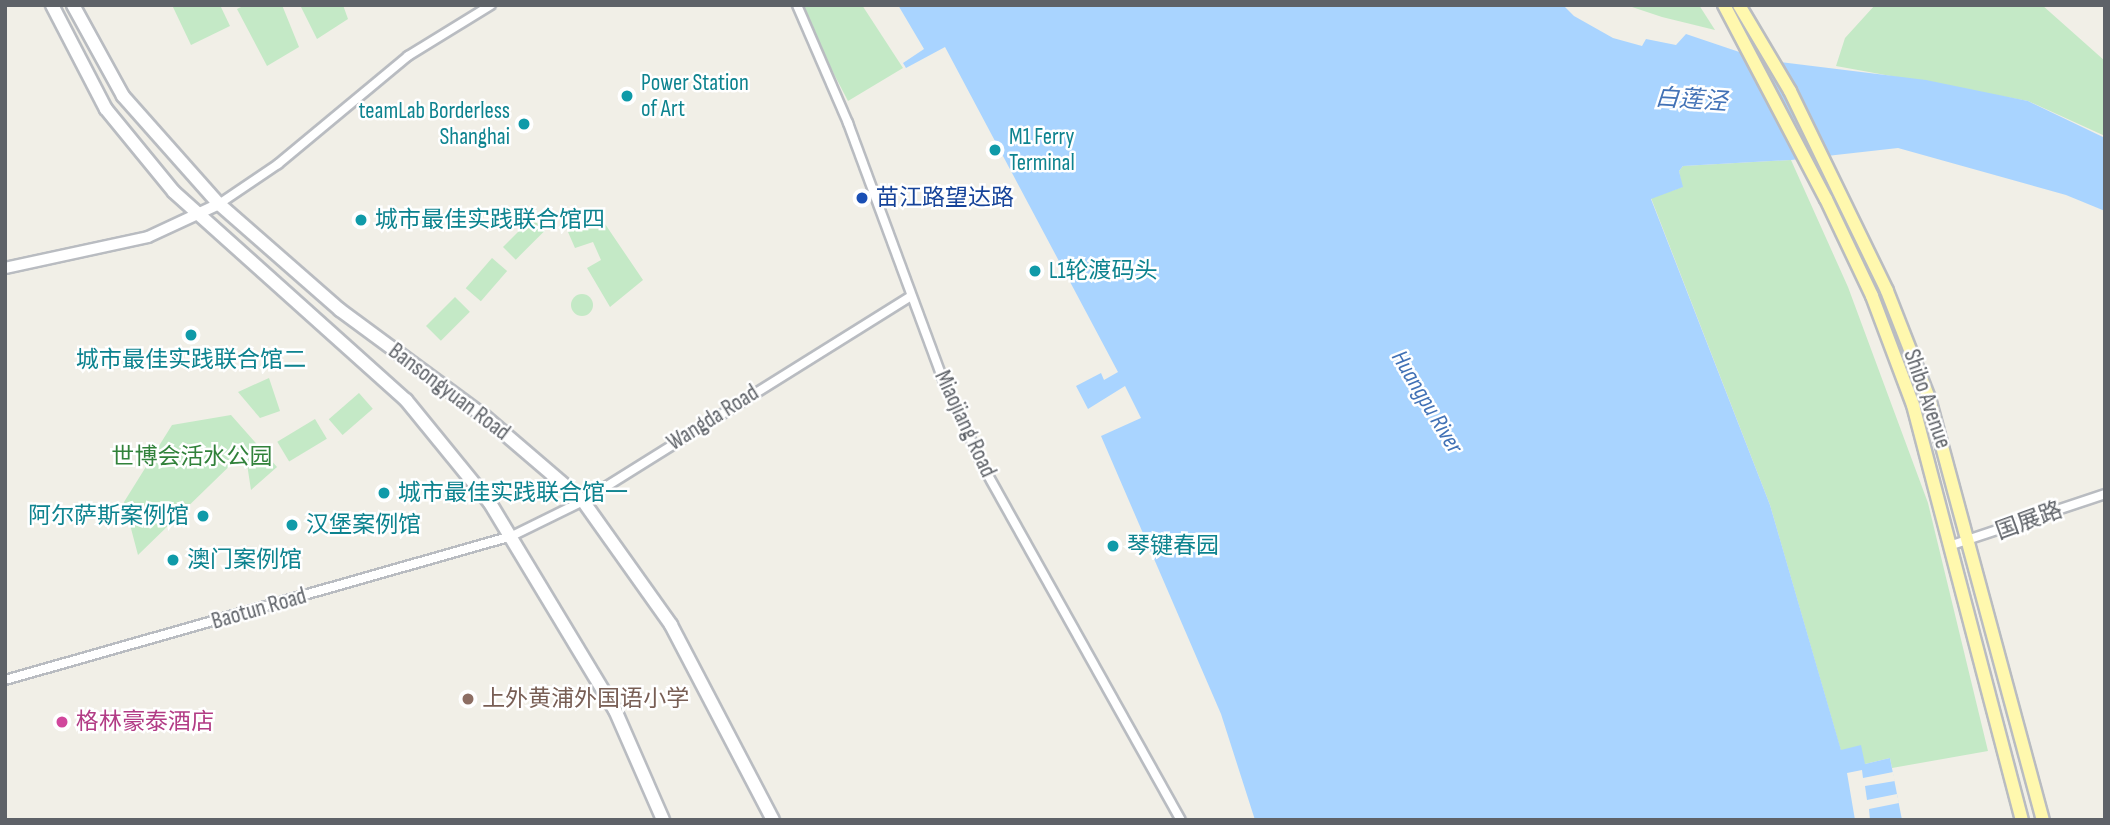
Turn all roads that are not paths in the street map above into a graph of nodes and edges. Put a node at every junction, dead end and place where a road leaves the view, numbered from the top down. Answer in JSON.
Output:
{"nodes":[{"id":1,"x":52,"y":5,"type":"edge"},
{"id":2,"x":73,"y":5,"type":"edge"},
{"id":3,"x":491,"y":5,"type":"edge"},
{"id":4,"x":797,"y":5,"type":"edge"},
{"id":5,"x":1724,"y":5,"type":"edge"},
{"id":6,"x":1739,"y":5,"type":"edge"},
{"id":7,"x":219,"y":204,"type":"junction"},
{"id":8,"x":198,"y":215,"type":"junction"},
{"id":9,"x":5,"y":268,"type":"edge"},
{"id":10,"x":911,"y":296,"type":"junction"},
{"id":11,"x":2105,"y":494,"type":"edge"},
{"id":12,"x":583,"y":501,"type":"junction"},
{"id":13,"x":512,"y":536,"type":"junction"},
{"id":14,"x":1969,"y":542,"type":"junction"},
{"id":15,"x":1952,"y":545,"type":"junction"},
{"id":16,"x":5,"y":680,"type":"edge"},
{"id":17,"x":663,"y":820,"type":"edge"},
{"id":18,"x":773,"y":820,"type":"edge"},
{"id":19,"x":1181,"y":820,"type":"edge"},
{"id":20,"x":2022,"y":820,"type":"edge"},
{"id":21,"x":2043,"y":820,"type":"edge"}],
"edges":[{"from":1,"to":8,"type":"main road","name":"Bansongyuan Road"},
{"from":2,"to":7,"type":"main road","name":"Bansongyuan Road"},
{"from":3,"to":7,"type":"street"},
{"from":4,"to":10,"type":"street","name":"Miaojiang Road"},
{"from":5,"to":15,"type":"main road","name":"Shibo Avenue"},
{"from":6,"to":14,"type":"main road","name":"Shibo Avenue"},
{"from":7,"to":8,"type":"street"},
{"from":7,"to":12,"type":"main road","name":"Bansongyuan Road"},
{"from":8,"to":9,"type":"street"},
{"from":8,"to":13,"type":"main road","name":"Bansongyuan Road"},
{"from":10,"to":12,"type":"street","name":"Wangda Road"},
{"from":10,"to":19,"type":"street","name":"Miaojiang Road"},
{"from":11,"to":14,"type":"street","name":"国展路"},
{"from":12,"to":13,"type":"street","name":"Wangda Road"},
{"from":12,"to":18,"type":"main road","name":"Bansongyuan Road"},
{"from":13,"to":16,"type":"street","name":"Baotun Road"},
{"from":13,"to":17,"type":"main road","name":"Bansongyuan Road"},
{"from":14,"to":15,"type":"street","name":"国展路"},
{"from":14,"to":21,"type":"main road","name":"Shibo Avenue"},
{"from":15,"to":20,"type":"main road","name":"Shibo Avenue"}]}
